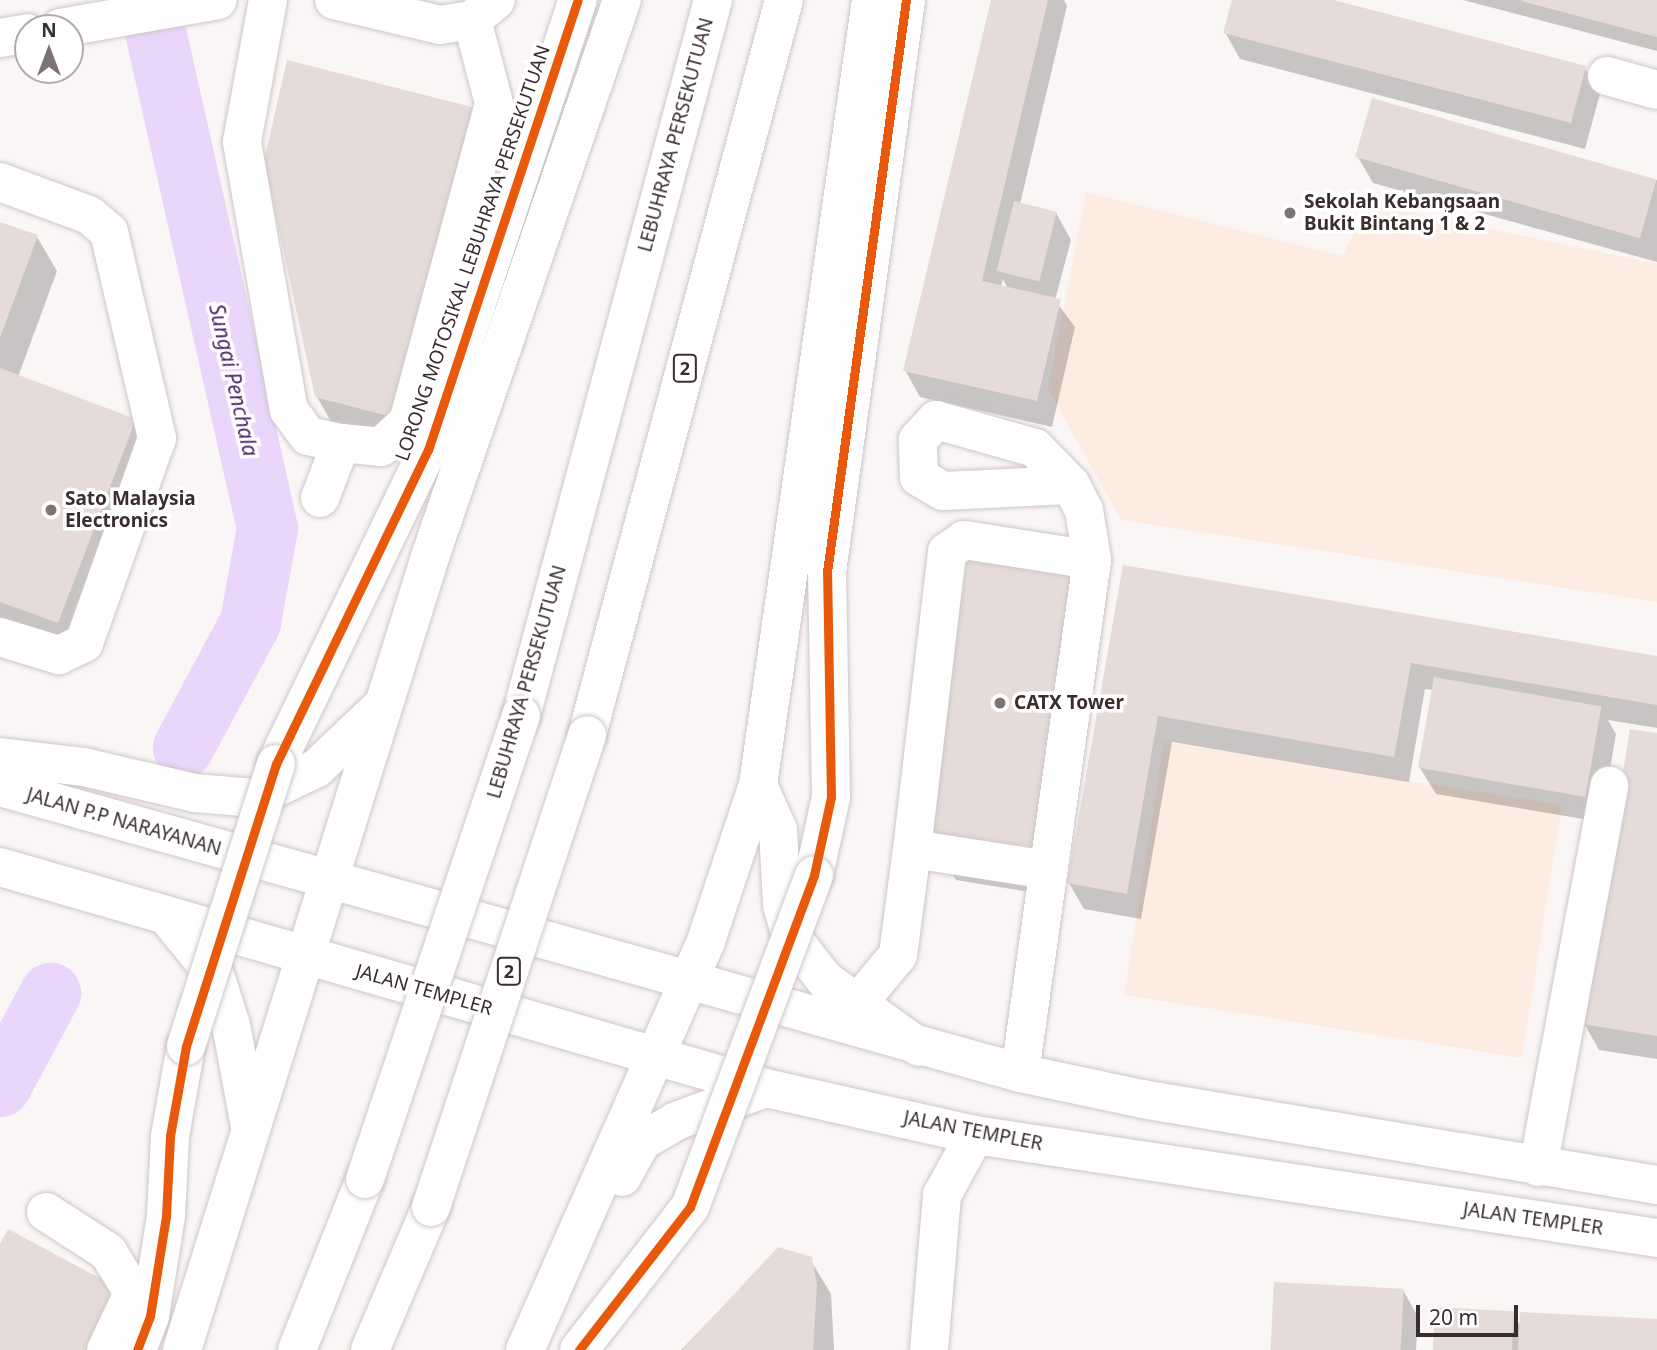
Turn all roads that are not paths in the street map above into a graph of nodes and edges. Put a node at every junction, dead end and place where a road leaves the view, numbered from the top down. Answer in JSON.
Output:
{"nodes":[{"id":1,"x":218,"y":0,"type":"edge"},
{"id":2,"x":268,"y":0,"type":"edge"},
{"id":3,"x":334,"y":0,"type":"edge"},
{"id":4,"x":578,"y":0,"type":"edge"},
{"id":5,"x":622,"y":0,"type":"edge"},
{"id":6,"x":713,"y":0,"type":"edge"},
{"id":7,"x":784,"y":0,"type":"edge"},
{"id":8,"x":871,"y":0,"type":"edge"},
{"id":9,"x":906,"y":0,"type":"edge"},
{"id":10,"x":484,"y":10,"type":"edge"},
{"id":11,"x":84,"y":24,"type":"edge"},
{"id":12,"x":1607,"y":76,"type":"dead end"},
{"id":13,"x":1657,"y":90,"type":"edge"},
{"id":14,"x":0,"y":182,"type":"edge"},
{"id":15,"x":513,"y":196,"type":"junction"},
{"id":16,"x":518,"y":303,"type":"junction"},
{"id":17,"x":341,"y":443,"type":"junction"},
{"id":18,"x":1071,"y":485,"type":"dead end"},
{"id":19,"x":320,"y":498,"type":"dead end"},
{"id":20,"x":1092,"y":560,"type":"junction"},
{"id":21,"x":0,"y":637,"type":"edge"},
{"id":22,"x":384,"y":704,"type":"junction"},
{"id":23,"x":0,"y":757,"type":"edge"},
{"id":24,"x":758,"y":785,"type":"junction"},
{"id":25,"x":1609,"y":786,"type":"dead end"},
{"id":26,"x":0,"y":787,"type":"edge"},
{"id":27,"x":912,"y":849,"type":"junction"},
{"id":28,"x":0,"y":867,"type":"edge"},
{"id":29,"x":1048,"y":870,"type":"junction"},
{"id":30,"x":329,"y":879,"type":"junction"},
{"id":31,"x":166,"y":915,"type":"junction"},
{"id":32,"x":304,"y":955,"type":"junction"},
{"id":33,"x":688,"y":982,"type":"junction"},
{"id":34,"x":858,"y":1003,"type":"junction"},
{"id":35,"x":919,"y":1046,"type":"junction"},
{"id":36,"x":656,"y":1057,"type":"junction"},
{"id":37,"x":1020,"y":1073,"type":"junction"},
{"id":38,"x":766,"y":1088,"type":"junction"},
{"id":39,"x":250,"y":1129,"type":"junction"},
{"id":40,"x":975,"y":1135,"type":"junction"},
{"id":41,"x":1538,"y":1167,"type":"junction"},
{"id":42,"x":1657,"y":1185,"type":"edge"},
{"id":43,"x":46,"y":1212,"type":"dead end"},
{"id":44,"x":1657,"y":1238,"type":"edge"},
{"id":45,"x":527,"y":1348,"type":"edge"},
{"id":46,"x":106,"y":1350,"type":"edge"},
{"id":47,"x":137,"y":1350,"type":"edge"},
{"id":48,"x":182,"y":1350,"type":"edge"},
{"id":49,"x":297,"y":1350,"type":"edge"},
{"id":50,"x":370,"y":1350,"type":"edge"},
{"id":51,"x":579,"y":1350,"type":"edge"},
{"id":52,"x":929,"y":1350,"type":"edge"}],
"edges":[{"from":1,"to":11,"type":"main road"},
{"from":2,"to":17,"type":"main road"},
{"from":3,"to":10,"type":"main road"},
{"from":4,"to":15,"type":"main road","name":"LORONG MOTOSIKAL LEBUHRAYA PERSEKUTUAN"},
{"from":5,"to":16,"type":"main road"},
{"from":6,"to":49,"type":"main road","name":"LEBUHRAYA PERSEKUTUAN","bridge":true},
{"from":7,"to":50,"type":"main road","number":"2","bridge":true},
{"from":8,"to":24,"type":"main road"},
{"from":9,"to":51,"type":"main road","bridge":true},
{"from":10,"to":17,"type":"main road"},
{"from":12,"to":13,"type":"main road"},
{"from":14,"to":21,"type":"main road"},
{"from":15,"to":16,"type":"main road"},
{"from":15,"to":47,"type":"main road","name":"LORONG MOTOSIKAL LEBUHRAYA PERSEKUTUAN","bridge":true},
{"from":16,"to":22,"type":"main road"},
{"from":17,"to":19,"type":"main road"},
{"from":18,"to":20,"type":"main road"},
{"from":20,"to":27,"type":"main road"},
{"from":20,"to":29,"type":"main road"},
{"from":22,"to":23,"type":"main road"},
{"from":22,"to":30,"type":"main road"},
{"from":24,"to":33,"type":"main road"},
{"from":24,"to":34,"type":"main road"},
{"from":25,"to":41,"type":"main road"},
{"from":26,"to":30,"type":"main road","name":"JALAN P.P NARAYANAN"},
{"from":27,"to":29,"type":"main road"},
{"from":27,"to":34,"type":"main road"},
{"from":28,"to":31,"type":"main road"},
{"from":29,"to":37,"type":"main road"},
{"from":30,"to":32,"type":"main road"},
{"from":30,"to":33,"type":"main road"},
{"from":31,"to":32,"type":"main road"},
{"from":31,"to":39,"type":"main road"},
{"from":32,"to":36,"type":"main road","name":"JALAN TEMPLER"},
{"from":32,"to":39,"type":"main road"},
{"from":33,"to":35,"type":"main road"},
{"from":33,"to":36,"type":"main road"},
{"from":34,"to":35,"type":"main road"},
{"from":35,"to":37,"type":"main road"},
{"from":36,"to":38,"type":"main road","name":"JALAN TEMPLER"},
{"from":36,"to":45,"type":"main road"},
{"from":37,"to":41,"type":"main road"},
{"from":38,"to":40,"type":"main road","name":"JALAN TEMPLER"},
{"from":38,"to":45,"type":"main road"},
{"from":39,"to":48,"type":"main road"},
{"from":40,"to":44,"type":"main road","name":"JALAN TEMPLER"},
{"from":40,"to":52,"type":"main road"},
{"from":41,"to":42,"type":"main road"},
{"from":43,"to":46,"type":"main road"}]}
